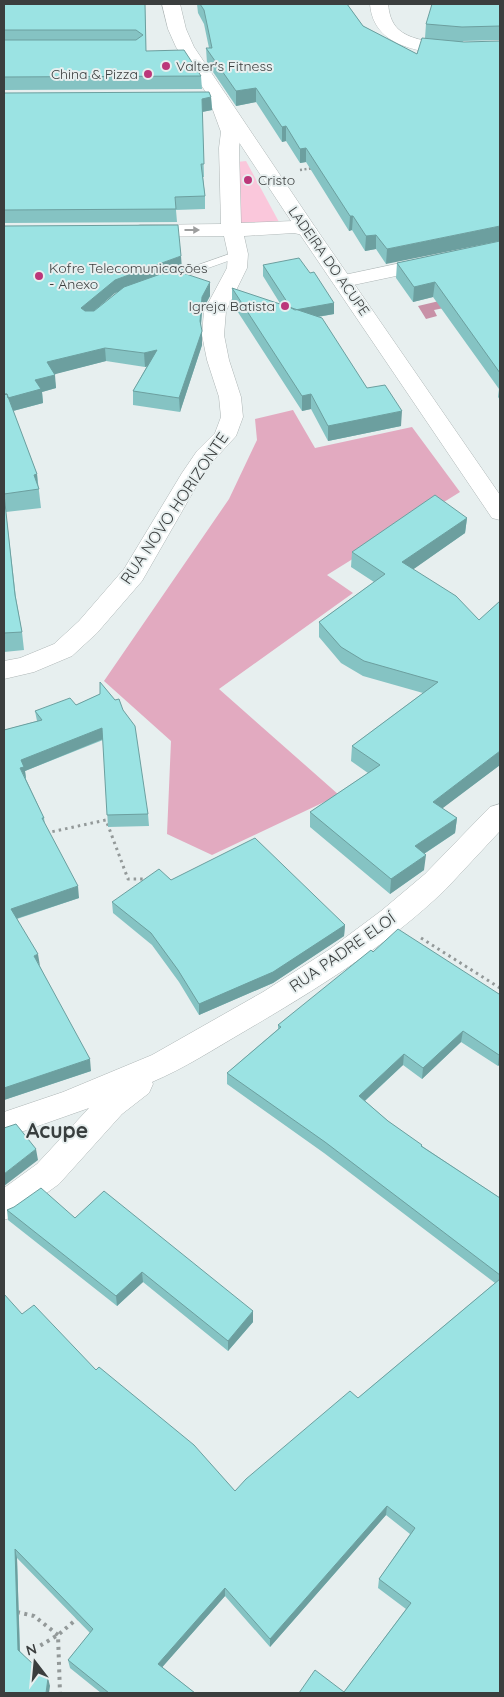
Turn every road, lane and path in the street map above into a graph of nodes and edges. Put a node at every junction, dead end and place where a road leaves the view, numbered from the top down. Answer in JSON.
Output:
{"nodes":[{"id":1,"x":171,"y":4,"type":"edge"},
{"id":2,"x":379,"y":4,"type":"edge"},
{"id":3,"x":500,"y":48,"type":"edge"},
{"id":4,"x":192,"y":97,"type":"edge"},
{"id":5,"x":218,"y":97,"type":"junction"},
{"id":6,"x":322,"y":167,"type":"edge"},
{"id":7,"x":270,"y":174,"type":"junction"},
{"id":8,"x":233,"y":230,"type":"junction"},
{"id":9,"x":307,"y":230,"type":"junction"},
{"id":10,"x":124,"y":231,"type":"edge"},
{"id":11,"x":500,"y":248,"type":"edge"},
{"id":12,"x":238,"y":254,"type":"junction"},
{"id":13,"x":344,"y":282,"type":"junction"},
{"id":14,"x":152,"y":285,"type":"edge"},
{"id":15,"x":500,"y":512,"type":"edge"},
{"id":16,"x":4,"y":670,"type":"edge"},
{"id":17,"x":500,"y":814,"type":"edge"},
{"id":18,"x":41,"y":834,"type":"edge"},
{"id":19,"x":155,"y":879,"type":"edge"},
{"id":20,"x":391,"y":919,"type":"junction"},
{"id":21,"x":500,"y":988,"type":"edge"},
{"id":22,"x":163,"y":1064,"type":"junction"},
{"id":23,"x":4,"y":1125,"type":"edge"},
{"id":24,"x":4,"y":1206,"type":"edge"},
{"id":25,"x":11,"y":1611,"type":"edge"},
{"id":26,"x":81,"y":1616,"type":"edge"},
{"id":27,"x":58,"y":1635,"type":"junction"},
{"id":28,"x":17,"y":1658,"type":"edge"},
{"id":29,"x":60,"y":1693,"type":"edge"}],
"edges":[{"from":1,"to":5,"type":"street","name":"LADEIRA DO ACUPE"},
{"from":2,"to":3,"type":"street"},
{"from":4,"to":5,"type":"street"},
{"from":5,"to":7,"type":"street","name":"LADEIRA DO ACUPE"},
{"from":5,"to":8,"type":"street","name":"RUA NOVO HORIZONTE"},
{"from":6,"to":7,"type":"path"},
{"from":7,"to":9,"type":"street","name":"LADEIRA DO ACUPE"},
{"from":8,"to":9,"type":"street"},
{"from":10,"to":8,"type":"street","one_way":true},
{"from":8,"to":12,"type":"street","name":"RUA NOVO HORIZONTE"},
{"from":9,"to":13,"type":"street","name":"LADEIRA DO ACUPE"},
{"from":11,"to":13,"type":"street"},
{"from":12,"to":14,"type":"lane"},
{"from":12,"to":16,"type":"street","name":"RUA NOVO HORIZONTE"},
{"from":13,"to":15,"type":"street","name":"LADEIRA DO ACUPE"},
{"from":17,"to":20,"type":"street","name":"RUA PADRE ELOÍ"},
{"from":18,"to":19,"type":"path"},
{"from":20,"to":21,"type":"path"},
{"from":20,"to":22,"type":"street","name":"RUA PADRE ELOÍ"},
{"from":22,"to":23,"type":"street","name":"RUA PADRE ELOÍ"},
{"from":22,"to":24,"type":"street","name":"RUA PADRE ELOÍ"},
{"from":25,"to":27,"type":"path"},
{"from":26,"to":27,"type":"path"},
{"from":27,"to":28,"type":"path"},
{"from":27,"to":29,"type":"path"}]}
